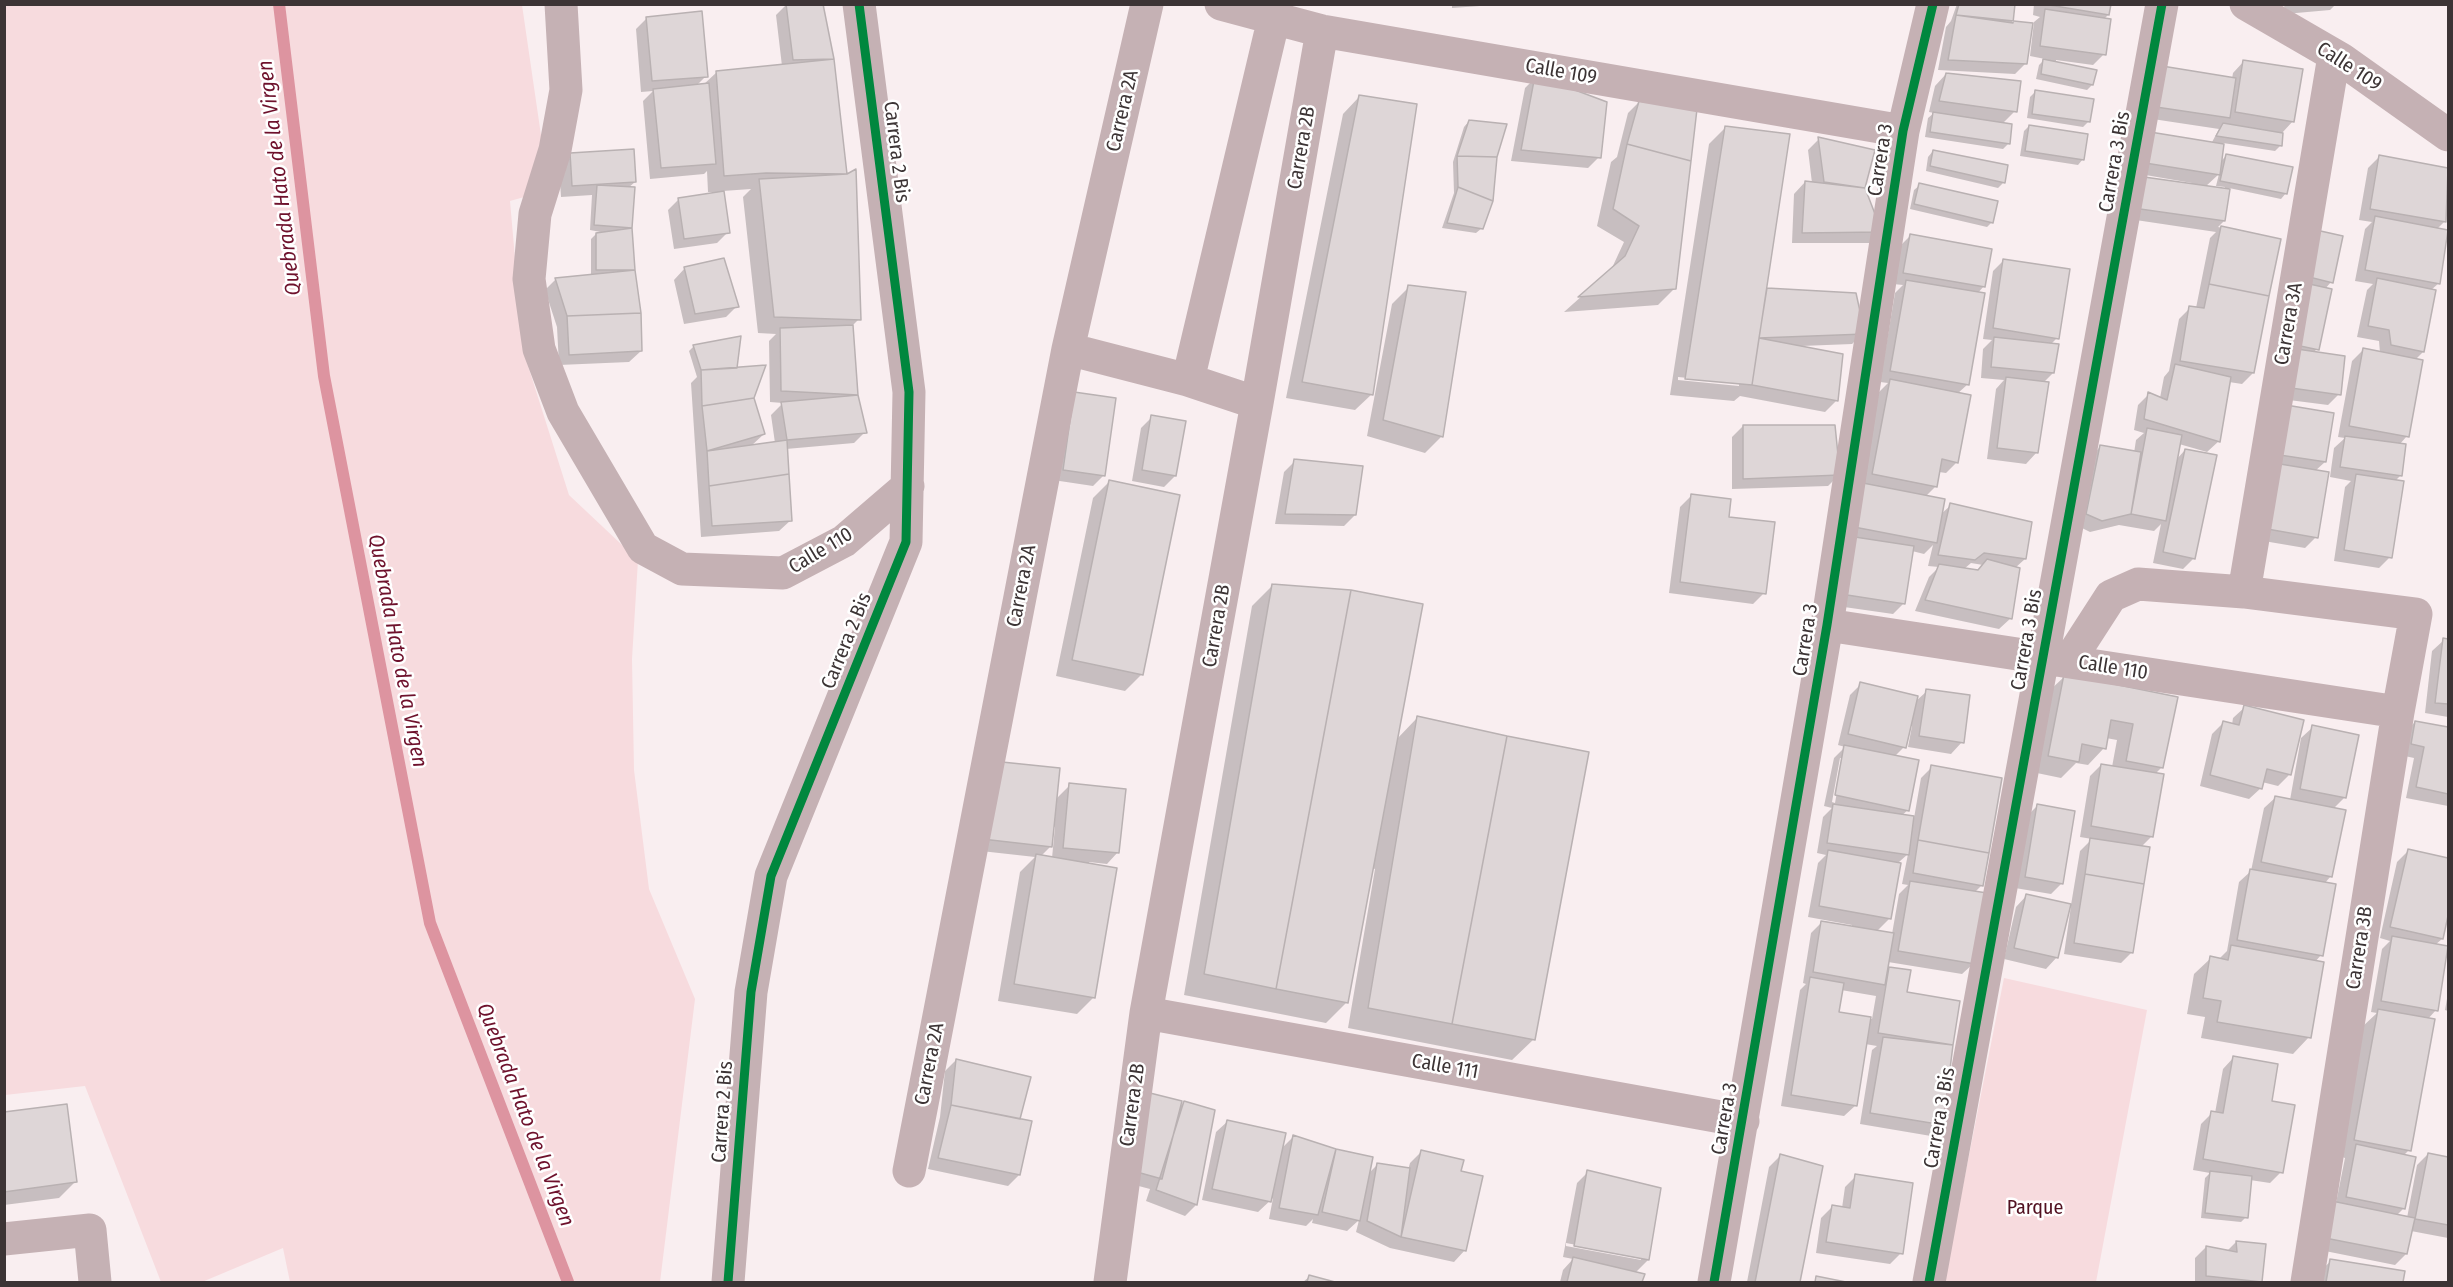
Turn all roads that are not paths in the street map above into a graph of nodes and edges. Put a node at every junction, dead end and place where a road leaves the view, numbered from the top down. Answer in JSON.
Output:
{"nodes":[{"id":1,"x":859,"y":4,"type":"edge"},
{"id":2,"x":1147,"y":4,"type":"edge"},
{"id":3,"x":1221,"y":4,"type":"edge"},
{"id":4,"x":1933,"y":4,"type":"edge"},
{"id":5,"x":2162,"y":4,"type":"edge"},
{"id":6,"x":2246,"y":4,"type":"edge"},
{"id":7,"x":562,"y":9,"type":"edge"},
{"id":8,"x":1274,"y":18,"type":"junction"},
{"id":9,"x":1322,"y":30,"type":"junction"},
{"id":10,"x":2334,"y":56,"type":"junction"},
{"id":11,"x":1903,"y":131,"type":"junction"},
{"id":12,"x":2448,"y":135,"type":"edge"},
{"id":13,"x":1068,"y":349,"type":"junction"},
{"id":14,"x":1188,"y":380,"type":"junction"},
{"id":15,"x":1257,"y":403,"type":"junction"},
{"id":16,"x":908,"y":486,"type":"junction"},
{"id":17,"x":2244,"y":592,"type":"junction"},
{"id":18,"x":1827,"y":625,"type":"junction"},
{"id":19,"x":2056,"y":659,"type":"junction"},
{"id":20,"x":2398,"y":712,"type":"junction"},
{"id":21,"x":1146,"y":1012,"type":"junction"},
{"id":22,"x":1743,"y":1121,"type":"junction"},
{"id":23,"x":909,"y":1171,"type":"dead end"},
{"id":24,"x":4,"y":1239,"type":"edge"},
{"id":25,"x":95,"y":1282,"type":"edge"},
{"id":26,"x":728,"y":1282,"type":"edge"},
{"id":27,"x":1110,"y":1282,"type":"edge"},
{"id":28,"x":1714,"y":1282,"type":"edge"},
{"id":29,"x":1929,"y":1282,"type":"edge"},
{"id":30,"x":2307,"y":1282,"type":"edge"}],
"edges":[{"from":1,"to":16,"type":"street","name":"Carrera 2 Bis"},
{"from":2,"to":13,"type":"street","name":"Carrera 2A"},
{"from":3,"to":8,"type":"street","name":"Calle 109"},
{"from":4,"to":11,"type":"street","name":"Carrera 3"},
{"from":5,"to":19,"type":"street","name":"Carrera 3 Bis"},
{"from":6,"to":10,"type":"street","name":"Calle 109"},
{"from":7,"to":16,"type":"street","name":"Calle 110"},
{"from":8,"to":9,"type":"street","name":"Calle 109"},
{"from":8,"to":14,"type":"street"},
{"from":9,"to":11,"type":"street","name":"Calle 109"},
{"from":9,"to":15,"type":"street","name":"Carrera 2B"},
{"from":10,"to":12,"type":"street","name":"Calle 109"},
{"from":10,"to":17,"type":"street","name":"Carrera 3A"},
{"from":11,"to":18,"type":"street","name":"Carrera 3"},
{"from":13,"to":14,"type":"street"},
{"from":13,"to":23,"type":"street","name":"Carrera 2A"},
{"from":14,"to":15,"type":"street"},
{"from":15,"to":21,"type":"street","name":"Carrera 2B"},
{"from":16,"to":26,"type":"street","name":"Carrera 2 Bis"},
{"from":17,"to":19,"type":"street"},
{"from":17,"to":20,"type":"street","name":"Carrera 3B"},
{"from":18,"to":19,"type":"street","name":"Calle 110"},
{"from":18,"to":22,"type":"street","name":"Carrera 3"},
{"from":19,"to":20,"type":"street","name":"Calle 110"},
{"from":19,"to":29,"type":"street","name":"Carrera 3 Bis"},
{"from":20,"to":30,"type":"street","name":"Carrera 3B"},
{"from":21,"to":22,"type":"street","name":"Calle 111"},
{"from":21,"to":27,"type":"street","name":"Carrera 2B"},
{"from":22,"to":28,"type":"street","name":"Carrera 3"},
{"from":24,"to":25,"type":"street"}]}
